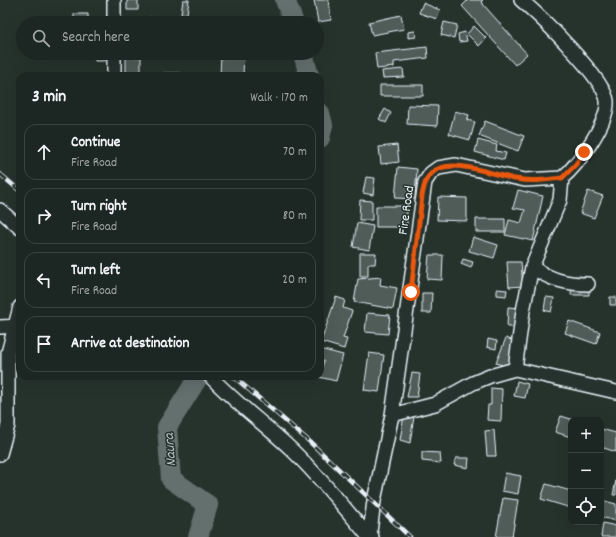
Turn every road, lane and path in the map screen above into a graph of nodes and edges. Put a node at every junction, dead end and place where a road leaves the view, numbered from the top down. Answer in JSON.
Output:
{"nodes":[{"id":1,"x":114,"y":0,"type":"edge"},
{"id":2,"x":521,"y":0,"type":"edge"},
{"id":3,"x":114,"y":16,"type":"edge"},
{"id":4,"x":114,"y":60,"type":"edge"},
{"id":5,"x":114,"y":72,"type":"edge"},
{"id":6,"x":607,"y":101,"type":"junction"},
{"id":7,"x":616,"y":111,"type":"edge"},
{"id":8,"x":562,"y":178,"type":"junction"},
{"id":9,"x":0,"y":210,"type":"edge"},
{"id":10,"x":16,"y":224,"type":"edge"},
{"id":11,"x":532,"y":267,"type":"junction"},
{"id":12,"x":588,"y":284,"type":"dead end"},
{"id":13,"x":16,"y":326,"type":"edge"},
{"id":14,"x":0,"y":327,"type":"edge"},
{"id":15,"x":16,"y":329,"type":"edge"},
{"id":16,"x":515,"y":369,"type":"junction"},
{"id":17,"x":214,"y":380,"type":"edge"},
{"id":18,"x":616,"y":392,"type":"edge"},
{"id":19,"x":392,"y":415,"type":"junction"},
{"id":20,"x":0,"y":454,"type":"edge"},
{"id":21,"x":370,"y":537,"type":"edge"}],
"edges":[{"from":1,"to":3,"type":"street"},
{"from":2,"to":6,"type":"street"},
{"from":4,"to":5,"type":"street"},
{"from":6,"to":7,"type":"street"},
{"from":6,"to":8,"type":"street"},
{"from":8,"to":11,"type":"street"},
{"from":8,"to":19,"type":"street","name":"Fire Road"},
{"from":9,"to":10,"type":"street"},
{"from":11,"to":12,"type":"street"},
{"from":11,"to":16,"type":"street"},
{"from":13,"to":14,"type":"street"},
{"from":15,"to":20,"type":"street"},
{"from":16,"to":18,"type":"street"},
{"from":16,"to":19,"type":"street"},
{"from":17,"to":21,"type":"street"},
{"from":19,"to":21,"type":"street","name":"Fire Road"}]}
